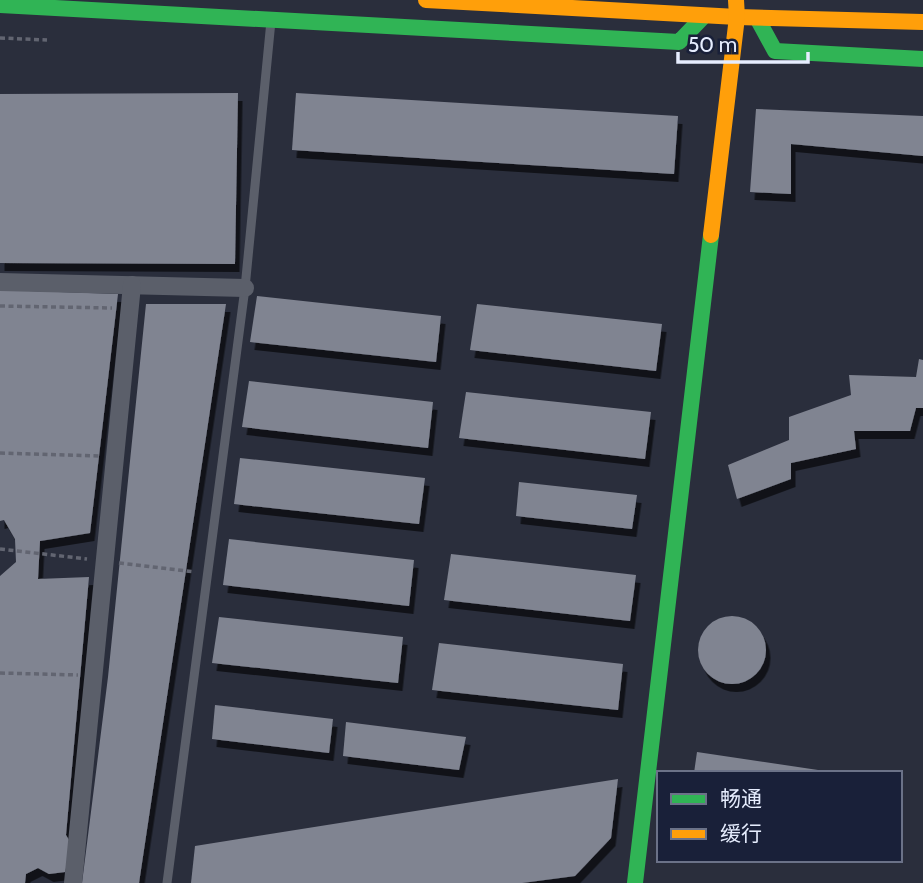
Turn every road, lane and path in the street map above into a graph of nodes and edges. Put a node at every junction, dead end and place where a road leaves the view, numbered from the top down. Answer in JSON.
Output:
{"nodes":[{"id":1,"x":426,"y":0,"type":"edge"},
{"id":2,"x":736,"y":0,"type":"edge"},
{"id":3,"x":0,"y":5,"type":"edge"},
{"id":4,"x":704,"y":16,"type":"junction"},
{"id":5,"x":737,"y":17,"type":"junction"},
{"id":6,"x":757,"y":18,"type":"junction"},
{"id":7,"x":271,"y":20,"type":"junction"},
{"id":8,"x":923,"y":22,"type":"edge"},
{"id":9,"x":0,"y":38,"type":"edge"},
{"id":10,"x":47,"y":40,"type":"dead end"},
{"id":11,"x":923,"y":59,"type":"edge"},
{"id":12,"x":0,"y":282,"type":"edge"},
{"id":13,"x":132,"y":285,"type":"junction"},
{"id":14,"x":245,"y":288,"type":"junction"},
{"id":15,"x":0,"y":306,"type":"edge"},
{"id":16,"x":116,"y":309,"type":"dead end"},
{"id":17,"x":0,"y":453,"type":"edge"},
{"id":18,"x":99,"y":456,"type":"dead end"},
{"id":19,"x":0,"y":549,"type":"edge"},
{"id":20,"x":105,"y":562,"type":"junction"},
{"id":21,"x":208,"y":573,"type":"junction"},
{"id":22,"x":0,"y":673,"type":"edge"},
{"id":23,"x":80,"y":675,"type":"dead end"},
{"id":24,"x":73,"y":883,"type":"edge"},
{"id":25,"x":167,"y":883,"type":"edge"},
{"id":26,"x":635,"y":883,"type":"edge"}],
"edges":[{"from":1,"to":4,"type":"main road"},
{"from":2,"to":5,"type":"main road"},
{"from":3,"to":7,"type":"main road"},
{"from":4,"to":5,"type":"main road"},
{"from":4,"to":7,"type":"main road"},
{"from":5,"to":6,"type":"main road"},
{"from":5,"to":26,"type":"main road"},
{"from":6,"to":8,"type":"main road"},
{"from":6,"to":11,"type":"main road"},
{"from":7,"to":14,"type":"lane"},
{"from":9,"to":10,"type":"path"},
{"from":12,"to":13,"type":"street"},
{"from":13,"to":14,"type":"street"},
{"from":13,"to":20,"type":"street"},
{"from":14,"to":21,"type":"lane"},
{"from":15,"to":16,"type":"path"},
{"from":17,"to":18,"type":"path"},
{"from":19,"to":20,"type":"path"},
{"from":20,"to":21,"type":"path"},
{"from":20,"to":24,"type":"street"},
{"from":21,"to":25,"type":"lane"},
{"from":22,"to":23,"type":"path"}]}
